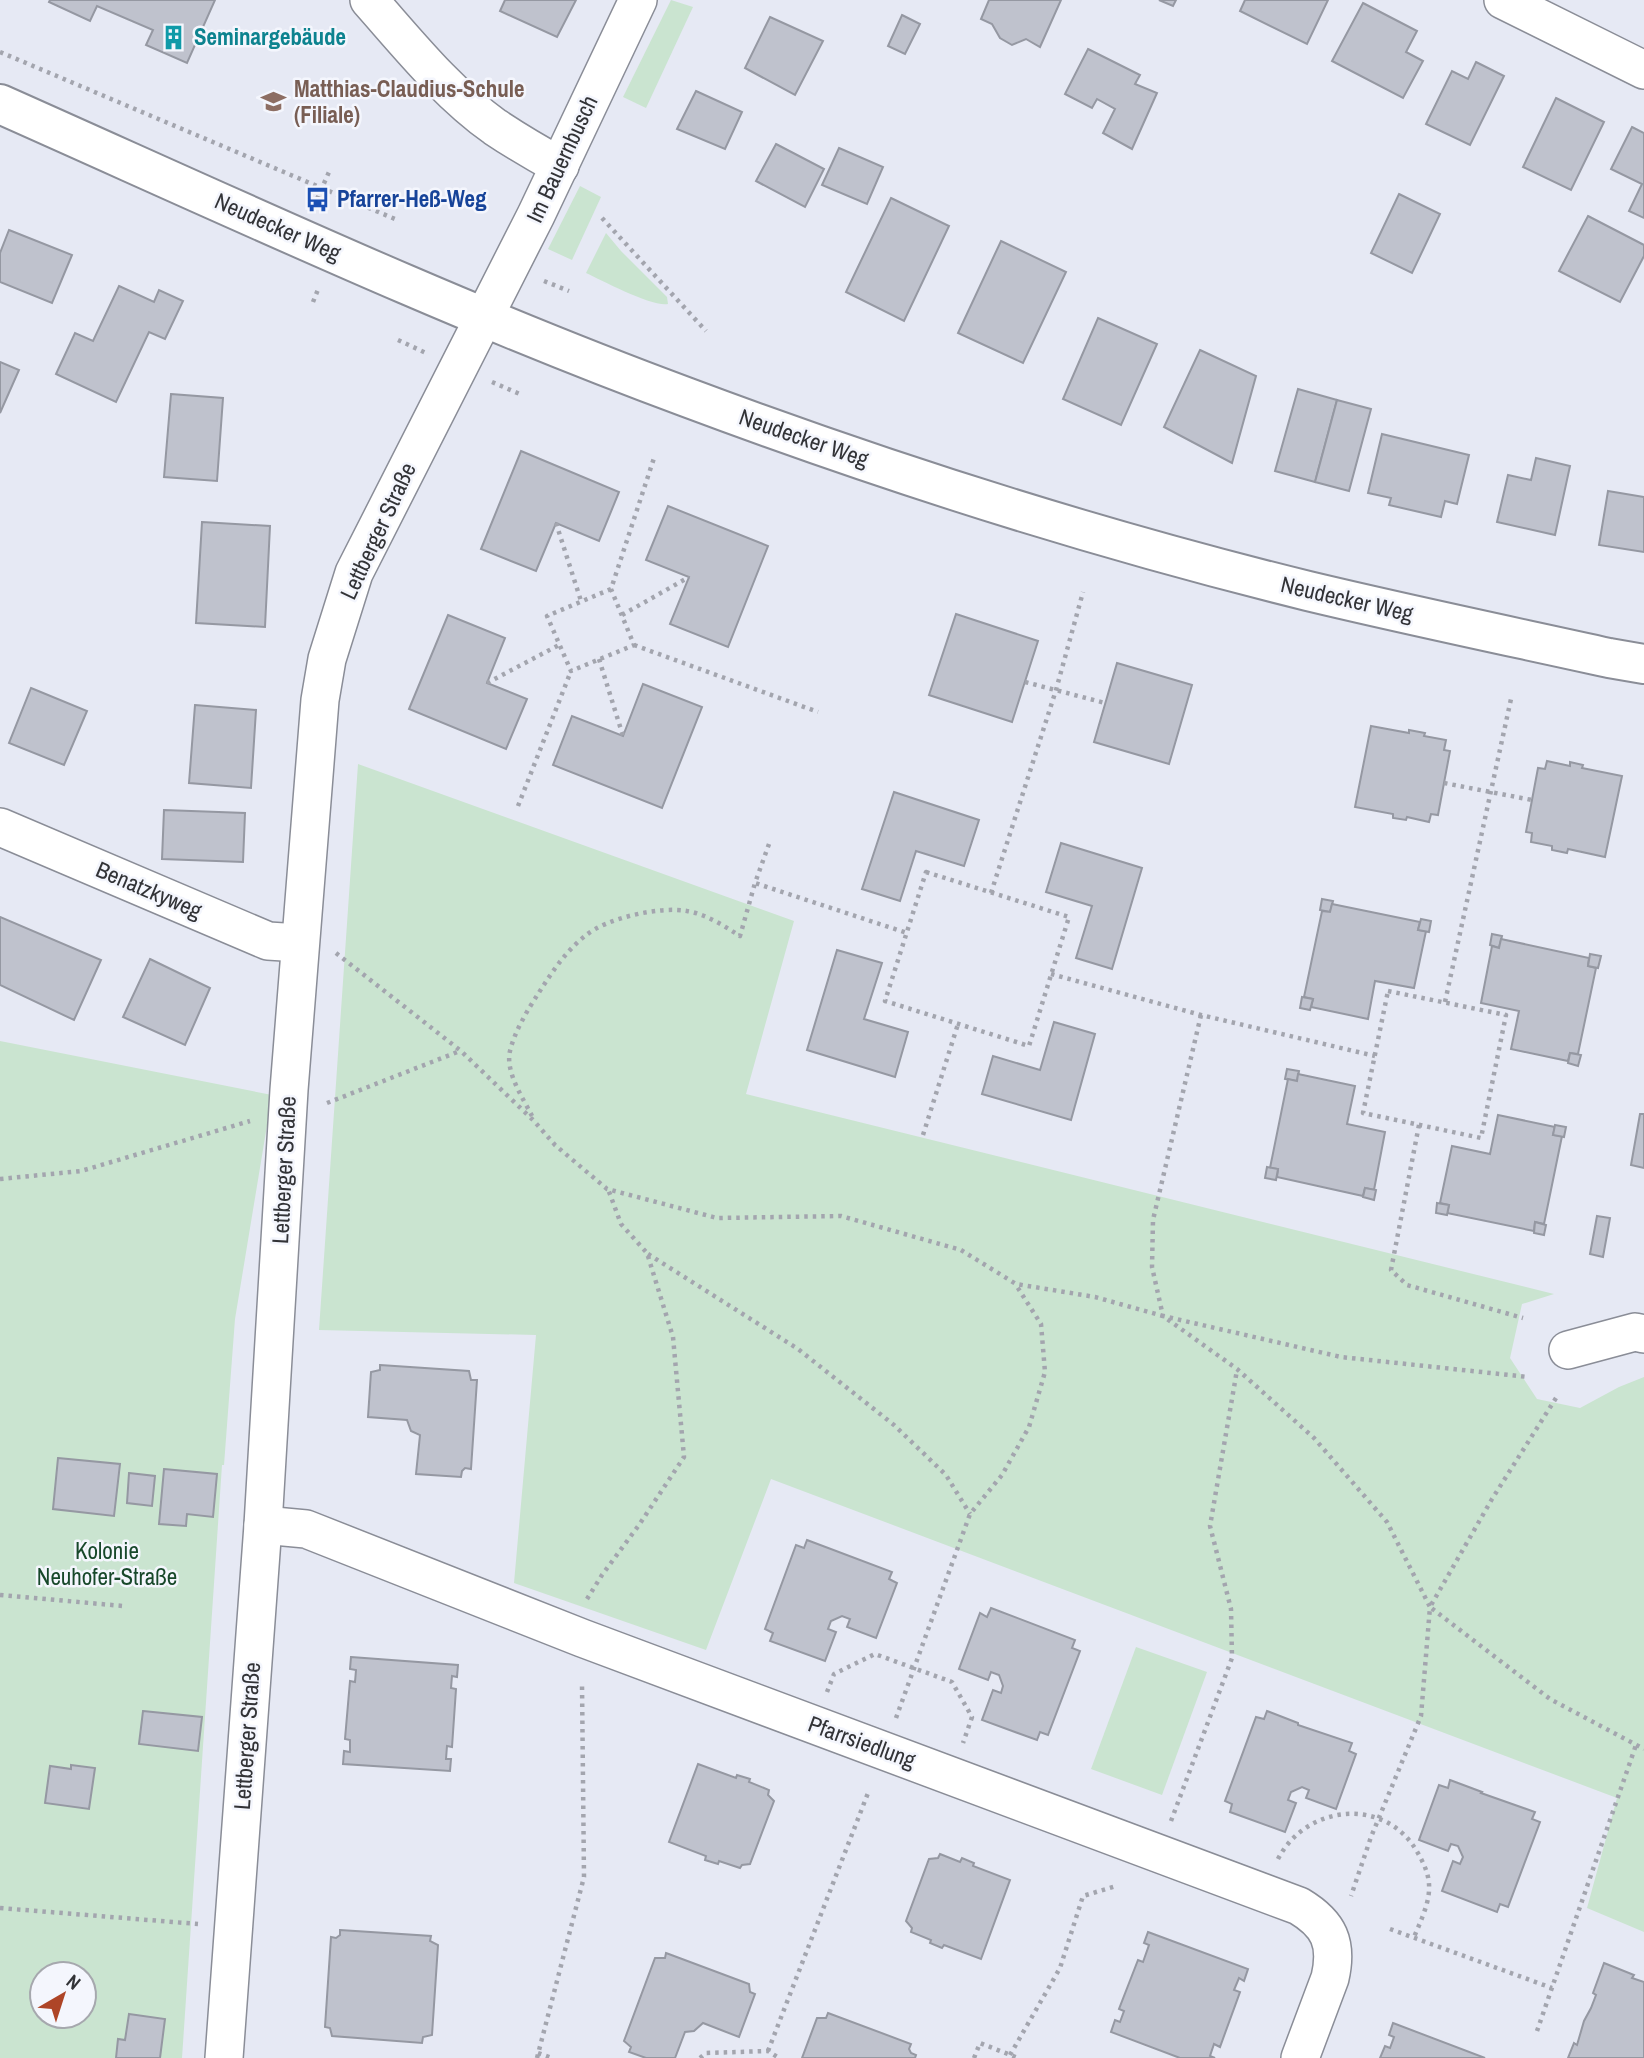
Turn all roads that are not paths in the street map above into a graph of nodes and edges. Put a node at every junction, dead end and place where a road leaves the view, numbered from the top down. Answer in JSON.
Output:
{"nodes":[{"id":1,"x":369,"y":0,"type":"edge"},
{"id":2,"x":638,"y":0,"type":"edge"},
{"id":3,"x":1503,"y":0,"type":"edge"},
{"id":4,"x":1644,"y":70,"type":"edge"},
{"id":5,"x":0,"y":104,"type":"edge"},
{"id":6,"x":560,"y":166,"type":"junction"},
{"id":7,"x":485,"y":318,"type":"junction"},
{"id":8,"x":1644,"y":664,"type":"edge"},
{"id":9,"x":0,"y":827,"type":"edge"},
{"id":10,"x":316,"y":946,"type":"junction"},
{"id":11,"x":1644,"y":1334,"type":"edge"},
{"id":12,"x":1568,"y":1350,"type":"dead end"},
{"id":13,"x":263,"y":1525,"type":"junction"},
{"id":14,"x":224,"y":2058,"type":"edge"},
{"id":15,"x":1300,"y":2058,"type":"edge"}],
"edges":[{"from":1,"to":6,"type":"street"},
{"from":2,"to":6,"type":"street","name":"Im Bauernbusch"},
{"from":3,"to":4,"type":"street"},
{"from":5,"to":7,"type":"street","name":"Neudecker Weg"},
{"from":6,"to":7,"type":"street","name":"Im Bauernbusch"},
{"from":7,"to":8,"type":"street","name":"Neudecker Weg"},
{"from":7,"to":10,"type":"street","name":"Lettberger Straße"},
{"from":9,"to":10,"type":"street","name":"Benatzkyweg"},
{"from":10,"to":13,"type":"street","name":"Lettberger Straße"},
{"from":11,"to":12,"type":"street"},
{"from":13,"to":14,"type":"street","name":"Lettberger Straße"},
{"from":13,"to":15,"type":"street","name":"Pfarrsiedlung"}]}
